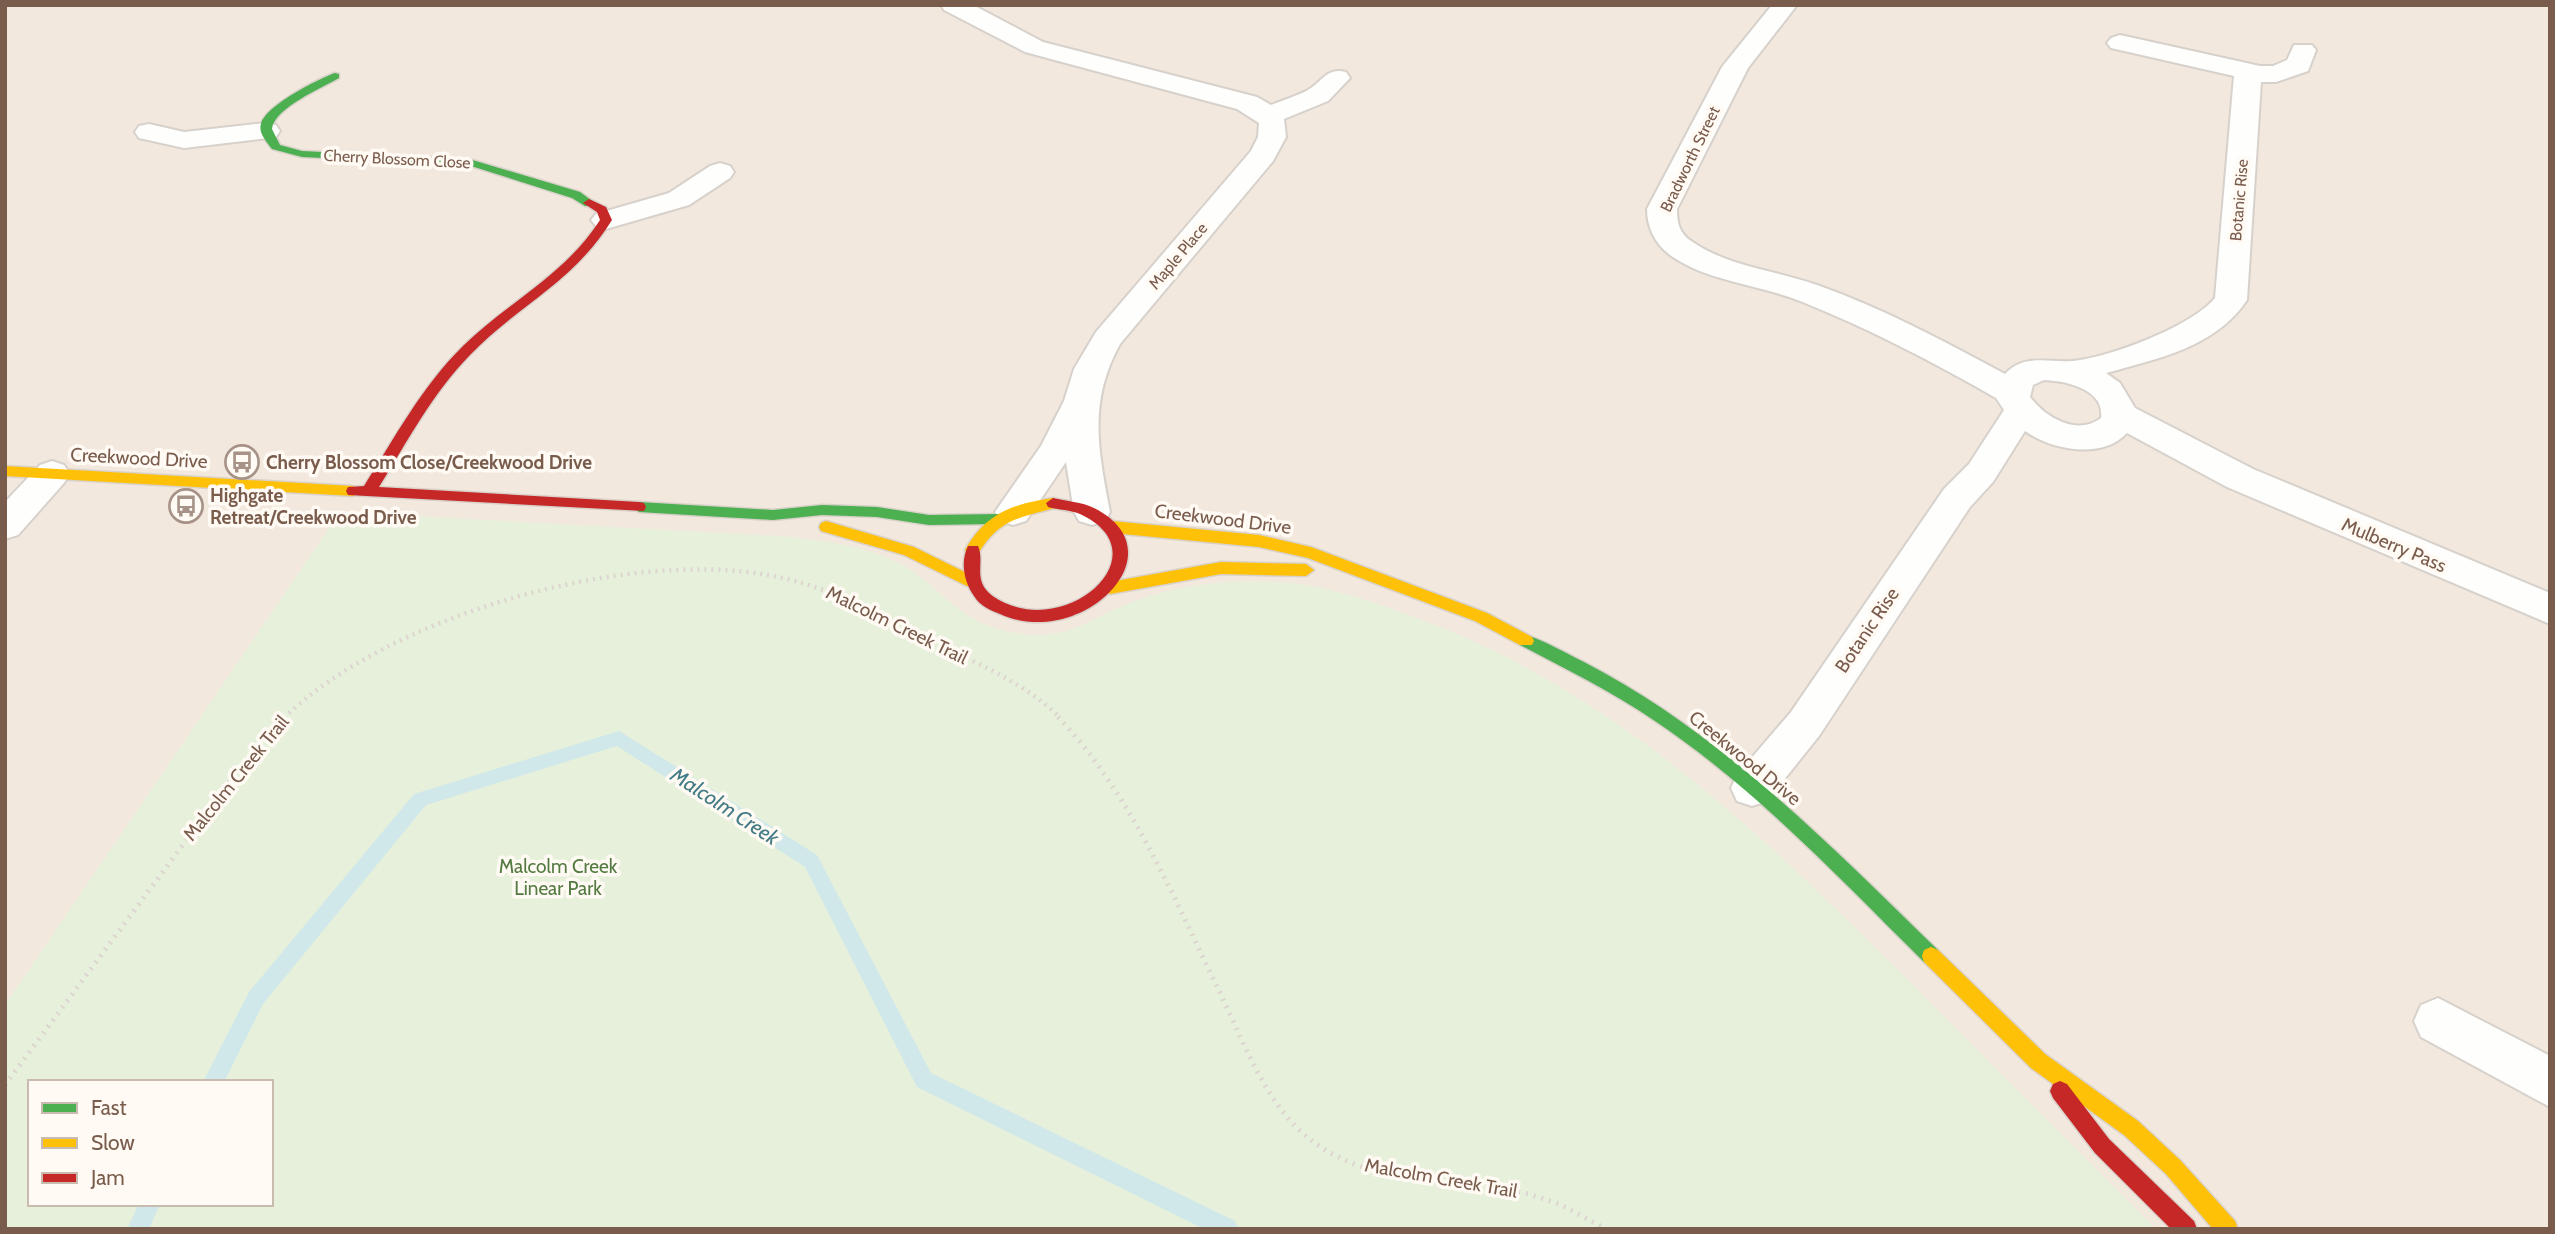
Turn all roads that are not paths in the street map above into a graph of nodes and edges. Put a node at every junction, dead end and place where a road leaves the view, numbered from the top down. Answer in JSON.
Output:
{"nodes":[{"id":1,"x":953,"y":5,"type":"edge"},
{"id":2,"x":1785,"y":5,"type":"edge"},
{"id":3,"x":2120,"y":43,"type":"dead end"},
{"id":4,"x":2303,"y":50,"type":"dead end"},
{"id":5,"x":2246,"y":72,"type":"junction"},
{"id":6,"x":335,"y":76,"type":"dead end"},
{"id":7,"x":1336,"y":78,"type":"dead end"},
{"id":8,"x":1268,"y":116,"type":"junction"},
{"id":9,"x":266,"y":131,"type":"junction"},
{"id":10,"x":149,"y":132,"type":"dead end"},
{"id":11,"x":720,"y":172,"type":"dead end"},
{"id":12,"x":606,"y":220,"type":"junction"},
{"id":13,"x":2176,"y":340,"type":"junction"},
{"id":14,"x":2072,"y":372,"type":"junction"},
{"id":15,"x":2022,"y":391,"type":"junction"},
{"id":16,"x":1081,"y":401,"type":"junction"},
{"id":17,"x":2109,"y":414,"type":"junction"},
{"id":18,"x":2061,"y":434,"type":"junction"},
{"id":19,"x":5,"y":471,"type":"edge"},
{"id":20,"x":1981,"y":473,"type":"junction"},
{"id":21,"x":52,"y":474,"type":"junction"},
{"id":22,"x":368,"y":492,"type":"junction"},
{"id":23,"x":773,"y":514,"type":"junction"},
{"id":24,"x":1005,"y":515,"type":"junction"},
{"id":25,"x":1102,"y":519,"type":"junction"},
{"id":26,"x":5,"y":526,"type":"edge"},
{"id":27,"x":1367,"y":575,"type":"junction"},
{"id":28,"x":972,"y":582,"type":"junction"},
{"id":29,"x":1110,"y":588,"type":"junction"},
{"id":30,"x":2550,"y":609,"type":"edge"},
{"id":31,"x":1752,"y":788,"type":"junction"},
{"id":32,"x":2438,"y":1021,"type":"dead end"},
{"id":33,"x":2038,"y":1061,"type":"junction"},
{"id":34,"x":2550,"y":1083,"type":"edge"},
{"id":35,"x":2186,"y":1229,"type":"edge"},
{"id":36,"x":2227,"y":1229,"type":"edge"}],
"edges":[{"from":1,"to":8,"type":"street"},
{"from":2,"to":15,"type":"street","name":"Bradworth Street"},
{"from":3,"to":5,"type":"street"},
{"from":4,"to":5,"type":"street"},
{"from":5,"to":13,"type":"street","name":"Botanic Rise"},
{"from":6,"to":9,"type":"street"},
{"from":7,"to":8,"type":"street"},
{"from":8,"to":16,"type":"street","name":"Maple Place"},
{"from":9,"to":10,"type":"street"},
{"from":9,"to":12,"type":"street","name":"Cherry Blossom Close"},
{"from":11,"to":12,"type":"street"},
{"from":12,"to":22,"type":"street"},
{"from":13,"to":14,"type":"street","name":"Botanic Rise"},
{"from":13,"to":17,"type":"street","name":"Botanic Rise"},
{"from":14,"to":15,"type":"street"},
{"from":14,"to":17,"type":"street"},
{"from":15,"to":18,"type":"street"},
{"from":15,"to":20,"type":"street","name":"Botanic Rise"},
{"from":16,"to":24,"type":"street","name":"Maple Place"},
{"from":16,"to":25,"type":"street","name":"Maple Place"},
{"from":17,"to":18,"type":"street"},
{"from":17,"to":30,"type":"street","name":"Mulberry Pass"},
{"from":18,"to":20,"type":"street","name":"Botanic Rise"},
{"from":19,"to":21,"type":"street","name":"Creekwood Drive"},
{"from":20,"to":31,"type":"street","name":"Botanic Rise"},
{"from":21,"to":22,"type":"street","name":"Creekwood Drive"},
{"from":21,"to":26,"type":"street"},
{"from":22,"to":23,"type":"street","name":"Creekwood Drive"},
{"from":23,"to":24,"type":"street","name":"Creekwood Drive"},
{"from":23,"to":28,"type":"street","name":"Creekwood Drive"},
{"from":24,"to":25,"type":"street"},
{"from":24,"to":28,"type":"street"},
{"from":25,"to":27,"type":"street","name":"Creekwood Drive"},
{"from":25,"to":29,"type":"street"},
{"from":27,"to":29,"type":"street","name":"Creekwood Drive"},
{"from":27,"to":31,"type":"street","name":"Creekwood Drive"},
{"from":28,"to":29,"type":"street"},
{"from":31,"to":33,"type":"street","name":"Creekwood Drive"},
{"from":32,"to":34,"type":"street"},
{"from":33,"to":35,"type":"street","name":"Creekwood Drive"},
{"from":33,"to":36,"type":"street","name":"Creekwood Drive"}]}
